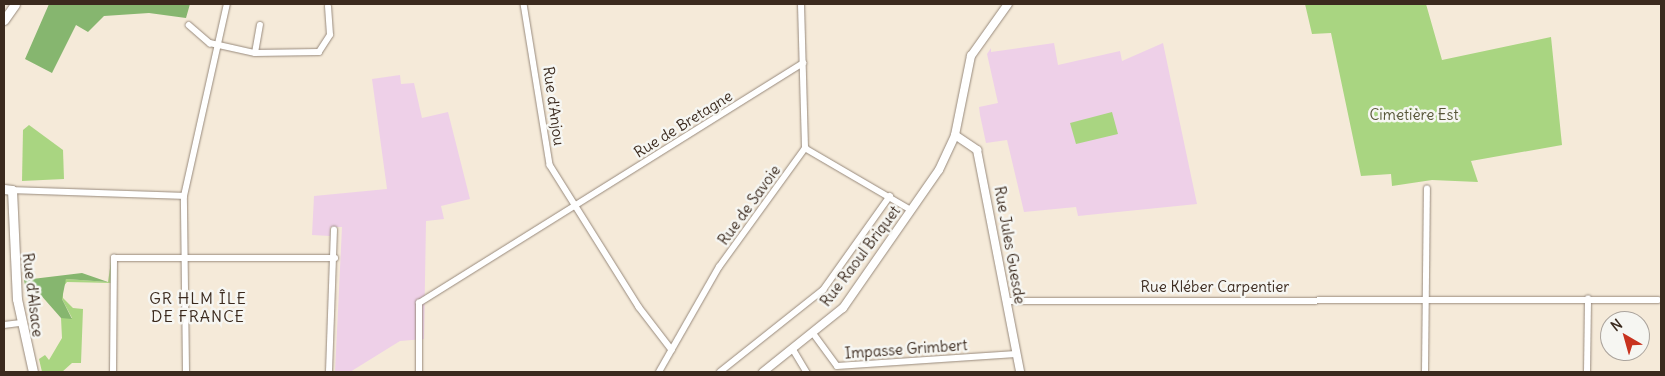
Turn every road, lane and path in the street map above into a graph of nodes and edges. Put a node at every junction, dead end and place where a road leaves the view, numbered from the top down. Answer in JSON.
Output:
{"nodes":[{"id":1,"x":15,"y":4,"type":"edge"},
{"id":2,"x":227,"y":4,"type":"edge"},
{"id":3,"x":524,"y":4,"type":"edge"},
{"id":4,"x":801,"y":4,"type":"edge"},
{"id":5,"x":1008,"y":4,"type":"edge"},
{"id":6,"x":328,"y":7,"type":"dead end"},
{"id":7,"x":4,"y":20,"type":"edge"},
{"id":8,"x":189,"y":24,"type":"dead end"},
{"id":9,"x":260,"y":25,"type":"dead end"},
{"id":10,"x":217,"y":45,"type":"junction"},
{"id":11,"x":255,"y":53,"type":"junction"},
{"id":12,"x":803,"y":63,"type":"junction"},
{"id":13,"x":955,"y":135,"type":"junction"},
{"id":14,"x":805,"y":148,"type":"junction"},
{"id":15,"x":1427,"y":189,"type":"dead end"},
{"id":16,"x":8,"y":190,"type":"edge"},
{"id":17,"x":184,"y":196,"type":"junction"},
{"id":18,"x":890,"y":196,"type":"junction"},
{"id":19,"x":575,"y":206,"type":"junction"},
{"id":20,"x":911,"y":210,"type":"junction"},
{"id":21,"x":334,"y":230,"type":"dead end"},
{"id":22,"x":185,"y":257,"type":"junction"},
{"id":23,"x":335,"y":258,"type":"junction"},
{"id":24,"x":1588,"y":298,"type":"junction"},
{"id":25,"x":1425,"y":299,"type":"junction"},
{"id":26,"x":1658,"y":300,"type":"dead end"},
{"id":27,"x":1006,"y":301,"type":"junction"},
{"id":28,"x":21,"y":323,"type":"junction"},
{"id":29,"x":4,"y":325,"type":"edge"},
{"id":30,"x":814,"y":334,"type":"junction"},
{"id":31,"x":793,"y":349,"type":"junction"},
{"id":32,"x":672,"y":350,"type":"junction"},
{"id":33,"x":1016,"y":354,"type":"junction"},
{"id":34,"x":33,"y":372,"type":"edge"},
{"id":35,"x":113,"y":372,"type":"edge"},
{"id":36,"x":186,"y":372,"type":"edge"},
{"id":37,"x":329,"y":372,"type":"edge"},
{"id":38,"x":419,"y":372,"type":"edge"},
{"id":39,"x":659,"y":372,"type":"edge"},
{"id":40,"x":720,"y":372,"type":"edge"},
{"id":41,"x":763,"y":372,"type":"edge"},
{"id":42,"x":807,"y":372,"type":"edge"},
{"id":43,"x":1020,"y":372,"type":"edge"},
{"id":44,"x":1425,"y":372,"type":"edge"},
{"id":45,"x":1587,"y":372,"type":"edge"}],
"edges":[{"from":1,"to":7,"type":"main road"},
{"from":2,"to":10,"type":"street"},
{"from":3,"to":19,"type":"street","name":"Rue d'Anjou"},
{"from":4,"to":12,"type":"street"},
{"from":5,"to":13,"type":"street","name":"Rue Raoul Briquet"},
{"from":6,"to":11,"type":"street"},
{"from":8,"to":10,"type":"street"},
{"from":9,"to":11,"type":"street"},
{"from":10,"to":11,"type":"street"},
{"from":10,"to":17,"type":"street"},
{"from":12,"to":14,"type":"street"},
{"from":12,"to":19,"type":"street","name":"Rue de Bretagne"},
{"from":13,"to":20,"type":"street","name":"Rue Raoul Briquet"},
{"from":13,"to":27,"type":"street","name":"Rue Jules Guesde"},
{"from":14,"to":18,"type":"street"},
{"from":14,"to":32,"type":"street","name":"Rue de Savoie"},
{"from":15,"to":25,"type":"street"},
{"from":16,"to":17,"type":"street"},
{"from":16,"to":28,"type":"main road","name":"Rue d'Alsace"},
{"from":17,"to":22,"type":"street"},
{"from":18,"to":20,"type":"street"},
{"from":18,"to":40,"type":"street"},
{"from":19,"to":32,"type":"street","name":"Rue d'Anjou"},
{"from":19,"to":38,"type":"street","name":"Rue de Bretagne"},
{"from":20,"to":30,"type":"street","name":"Rue Raoul Briquet"},
{"from":21,"to":23,"type":"street"},
{"from":22,"to":23,"type":"street"},
{"from":22,"to":35,"type":"street"},
{"from":22,"to":36,"type":"street"},
{"from":23,"to":37,"type":"street"},
{"from":24,"to":25,"type":"street","name":"Rue Kléber Carpentier"},
{"from":24,"to":26,"type":"street","name":"Rue Kléber Carpentier"},
{"from":24,"to":45,"type":"street"},
{"from":25,"to":27,"type":"street","name":"Rue Kléber Carpentier"},
{"from":25,"to":44,"type":"street"},
{"from":27,"to":33,"type":"street","name":"Rue Jules Guesde"},
{"from":28,"to":29,"type":"street"},
{"from":28,"to":34,"type":"main road","name":"Rue d'Alsace"},
{"from":30,"to":31,"type":"street","name":"Rue Raoul Briquet"},
{"from":30,"to":33,"type":"street","name":"Impasse Grimbert"},
{"from":31,"to":41,"type":"street","name":"Rue Raoul Briquet"},
{"from":31,"to":42,"type":"street"},
{"from":32,"to":39,"type":"street","name":"Rue de Savoie"},
{"from":33,"to":43,"type":"street","name":"Rue Jules Guesde"}]}
